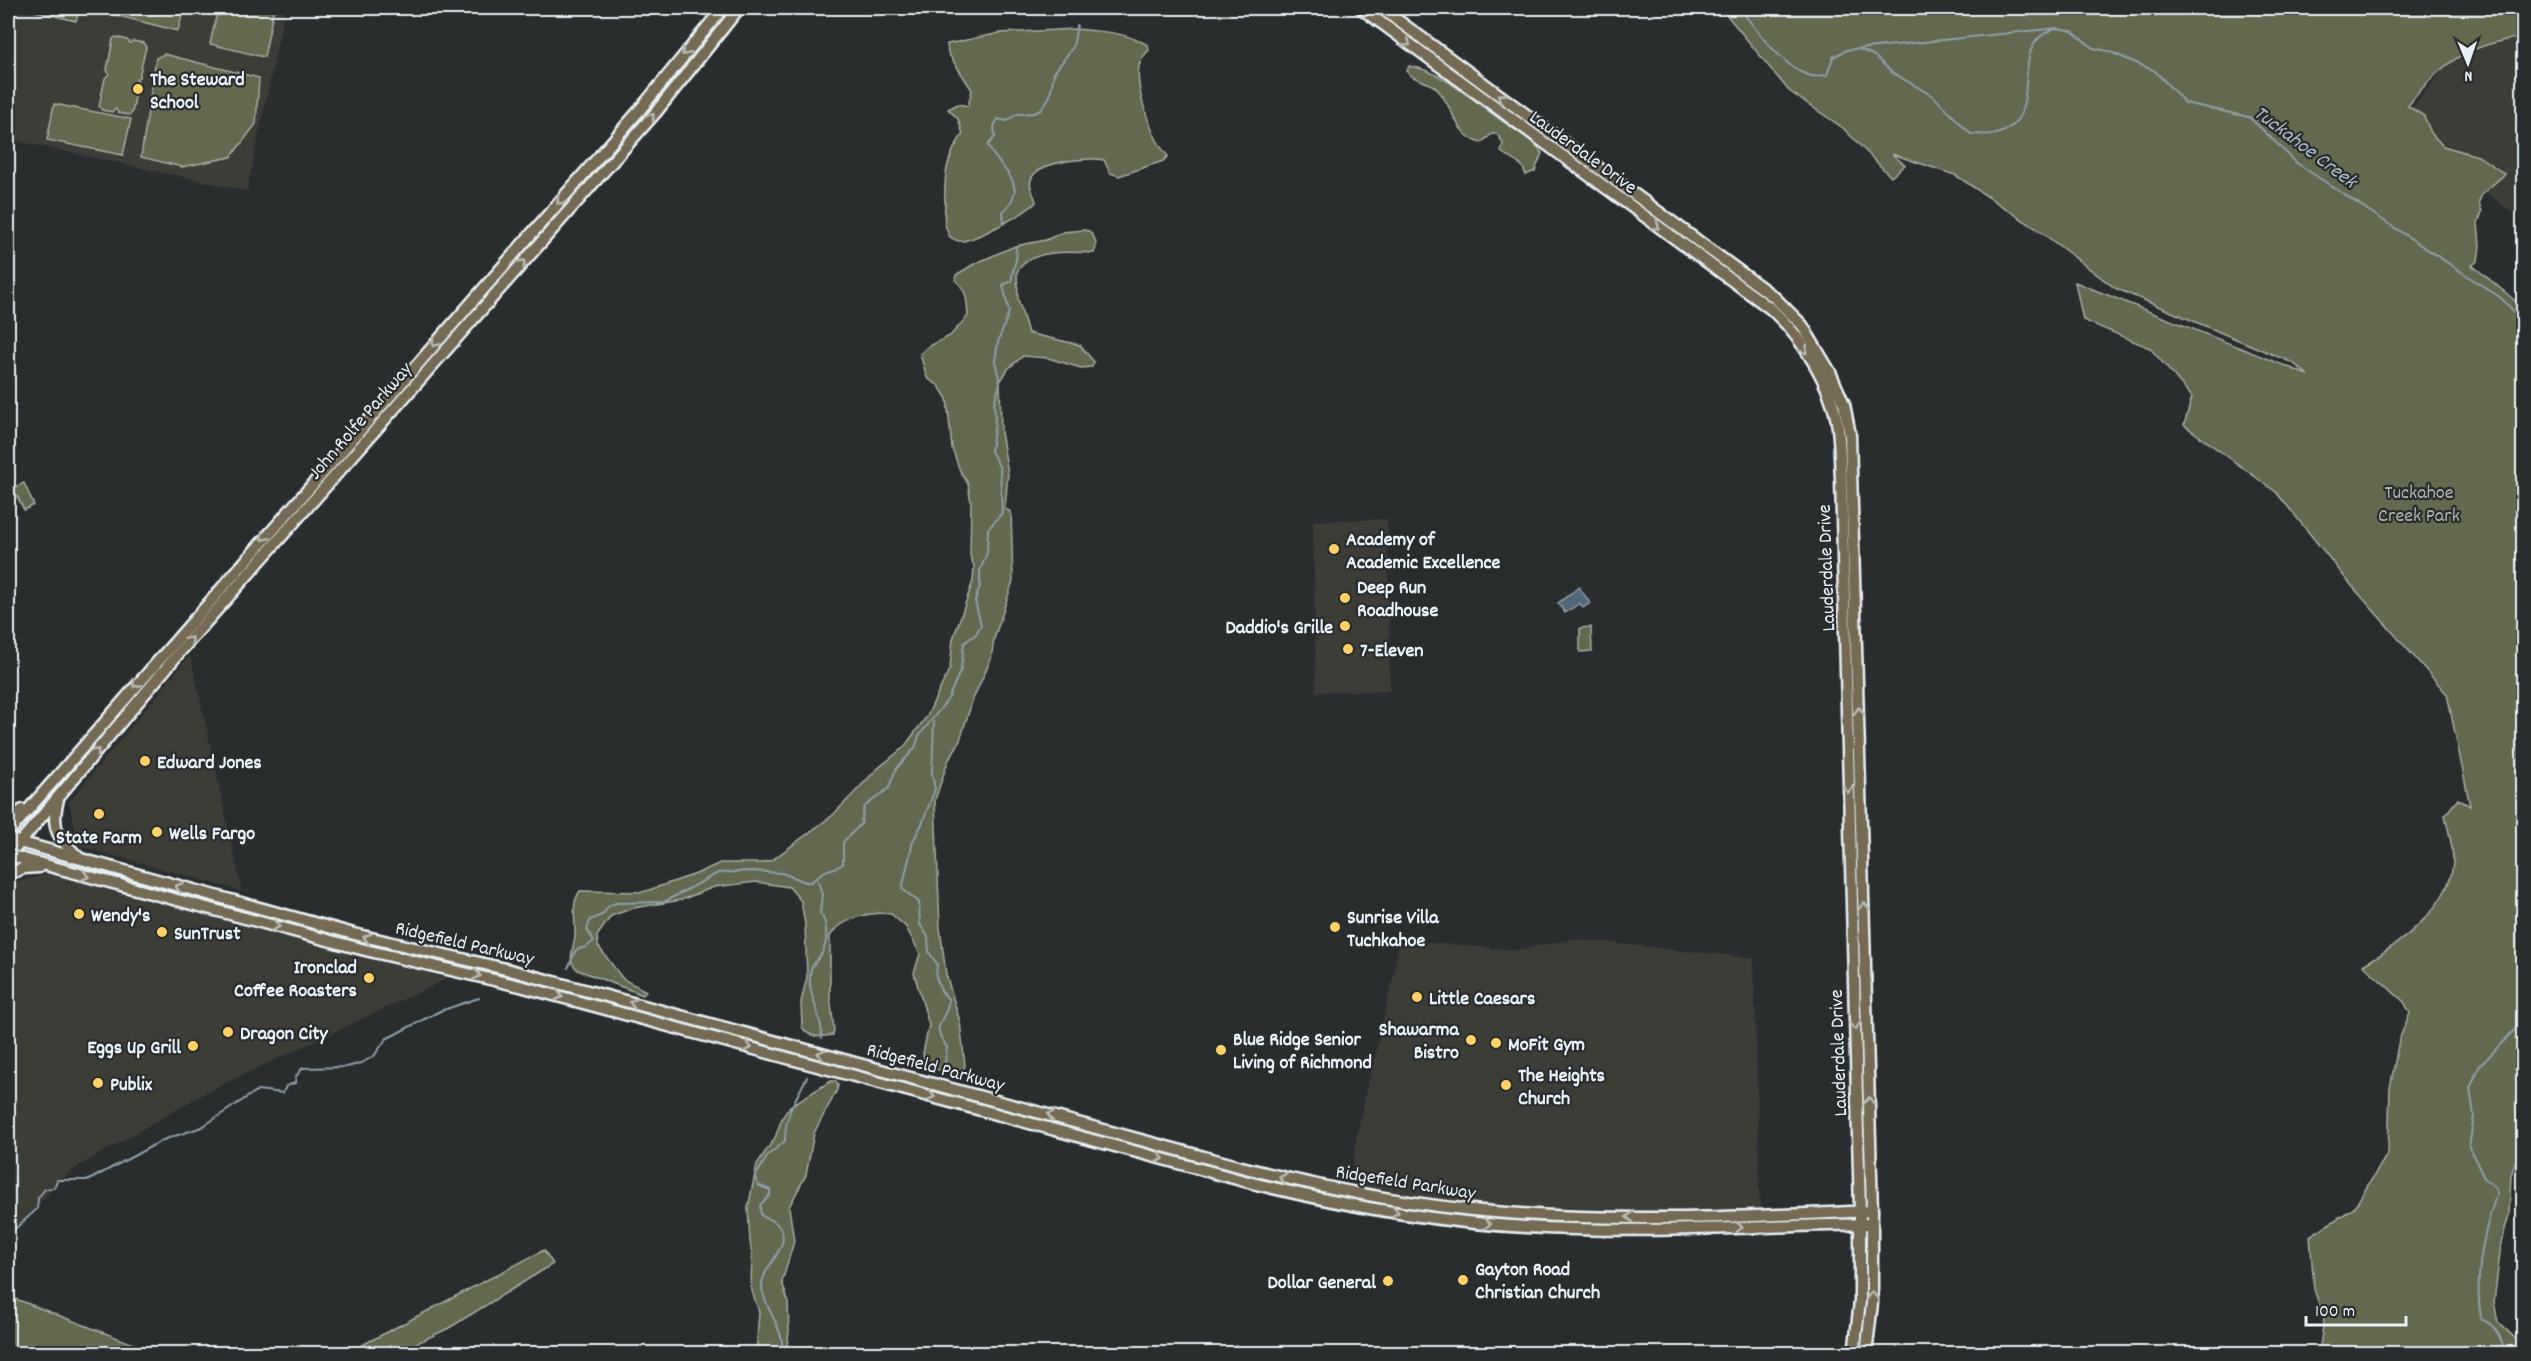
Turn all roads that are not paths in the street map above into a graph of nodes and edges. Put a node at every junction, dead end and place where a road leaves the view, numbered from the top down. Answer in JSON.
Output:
{"nodes":[{"id":1,"x":715,"y":8,"type":"edge"},
{"id":2,"x":723,"y":8,"type":"edge"},
{"id":3,"x":739,"y":8,"type":"edge"},
{"id":4,"x":1361,"y":8,"type":"edge"},
{"id":5,"x":1381,"y":8,"type":"edge"},
{"id":6,"x":714,"y":20,"type":"junction"},
{"id":7,"x":59,"y":797,"type":"junction"},
{"id":8,"x":29,"y":807,"type":"junction"},
{"id":9,"x":8,"y":819,"type":"edge"},
{"id":10,"x":8,"y":833,"type":"edge"},
{"id":11,"x":8,"y":839,"type":"edge"},
{"id":12,"x":19,"y":842,"type":"junction"},
{"id":13,"x":8,"y":856,"type":"edge"},
{"id":14,"x":79,"y":858,"type":"junction"},
{"id":15,"x":48,"y":867,"type":"junction"},
{"id":16,"x":8,"y":874,"type":"edge"},
{"id":17,"x":222,"y":899,"type":"junction"},
{"id":18,"x":219,"y":911,"type":"junction"},
{"id":19,"x":1872,"y":1211,"type":"junction"},
{"id":20,"x":1860,"y":1212,"type":"junction"},
{"id":21,"x":1859,"y":1224,"type":"junction"},
{"id":22,"x":1872,"y":1224,"type":"junction"},
{"id":23,"x":1854,"y":1353,"type":"edge"},
{"id":24,"x":1866,"y":1353,"type":"edge"}],
"edges":[{"from":1,"to":6,"type":"main road"},
{"from":2,"to":6,"type":"main road","name":"John Rolfe Parkway"},
{"from":7,"to":3,"type":"main road","name":"John Rolfe Parkway","one_way":true},
{"from":4,"to":20,"type":"main road","name":"Lauderdale Drive","one_way":true},
{"from":19,"to":5,"type":"main road","name":"Lauderdale Drive","one_way":true},
{"from":6,"to":8,"type":"main road","name":"John Rolfe Parkway","one_way":true},
{"from":7,"to":12,"type":"main road","name":"John Rolfe Parkway"},
{"from":7,"to":14,"type":"main road"},
{"from":8,"to":9,"type":"main road"},
{"from":8,"to":10,"type":"main road","name":"John Rolfe Parkway"},
{"from":11,"to":12,"type":"main road","name":"Ridgefield Parkway"},
{"from":12,"to":13,"type":"main road","name":"John Rolfe Parkway"},
{"from":12,"to":14,"type":"main road","name":"Ridgefield Parkway"},
{"from":13,"to":15,"type":"main road","name":"Ridgefield Parkway"},
{"from":17,"to":14,"type":"main road","name":"Ridgefield Parkway","one_way":true},
{"from":15,"to":16,"type":"main road"},
{"from":15,"to":18,"type":"main road","name":"Ridgefield Parkway","one_way":true},
{"from":17,"to":18,"type":"main road"},
{"from":20,"to":17,"type":"main road","name":"Ridgefield Parkway","one_way":true},
{"from":18,"to":21,"type":"main road","name":"Ridgefield Parkway","one_way":true},
{"from":19,"to":20,"type":"main road","name":"Ridgefield Parkway"},
{"from":19,"to":22,"type":"main road","name":"Lauderdale Drive"},
{"from":20,"to":21,"type":"main road","name":"Lauderdale Drive"},
{"from":21,"to":22,"type":"main road","name":"Ridgefield Parkway"},
{"from":21,"to":23,"type":"main road","name":"Lauderdale Drive"},
{"from":24,"to":22,"type":"main road","name":"Lauderdale Drive","one_way":true}]}
